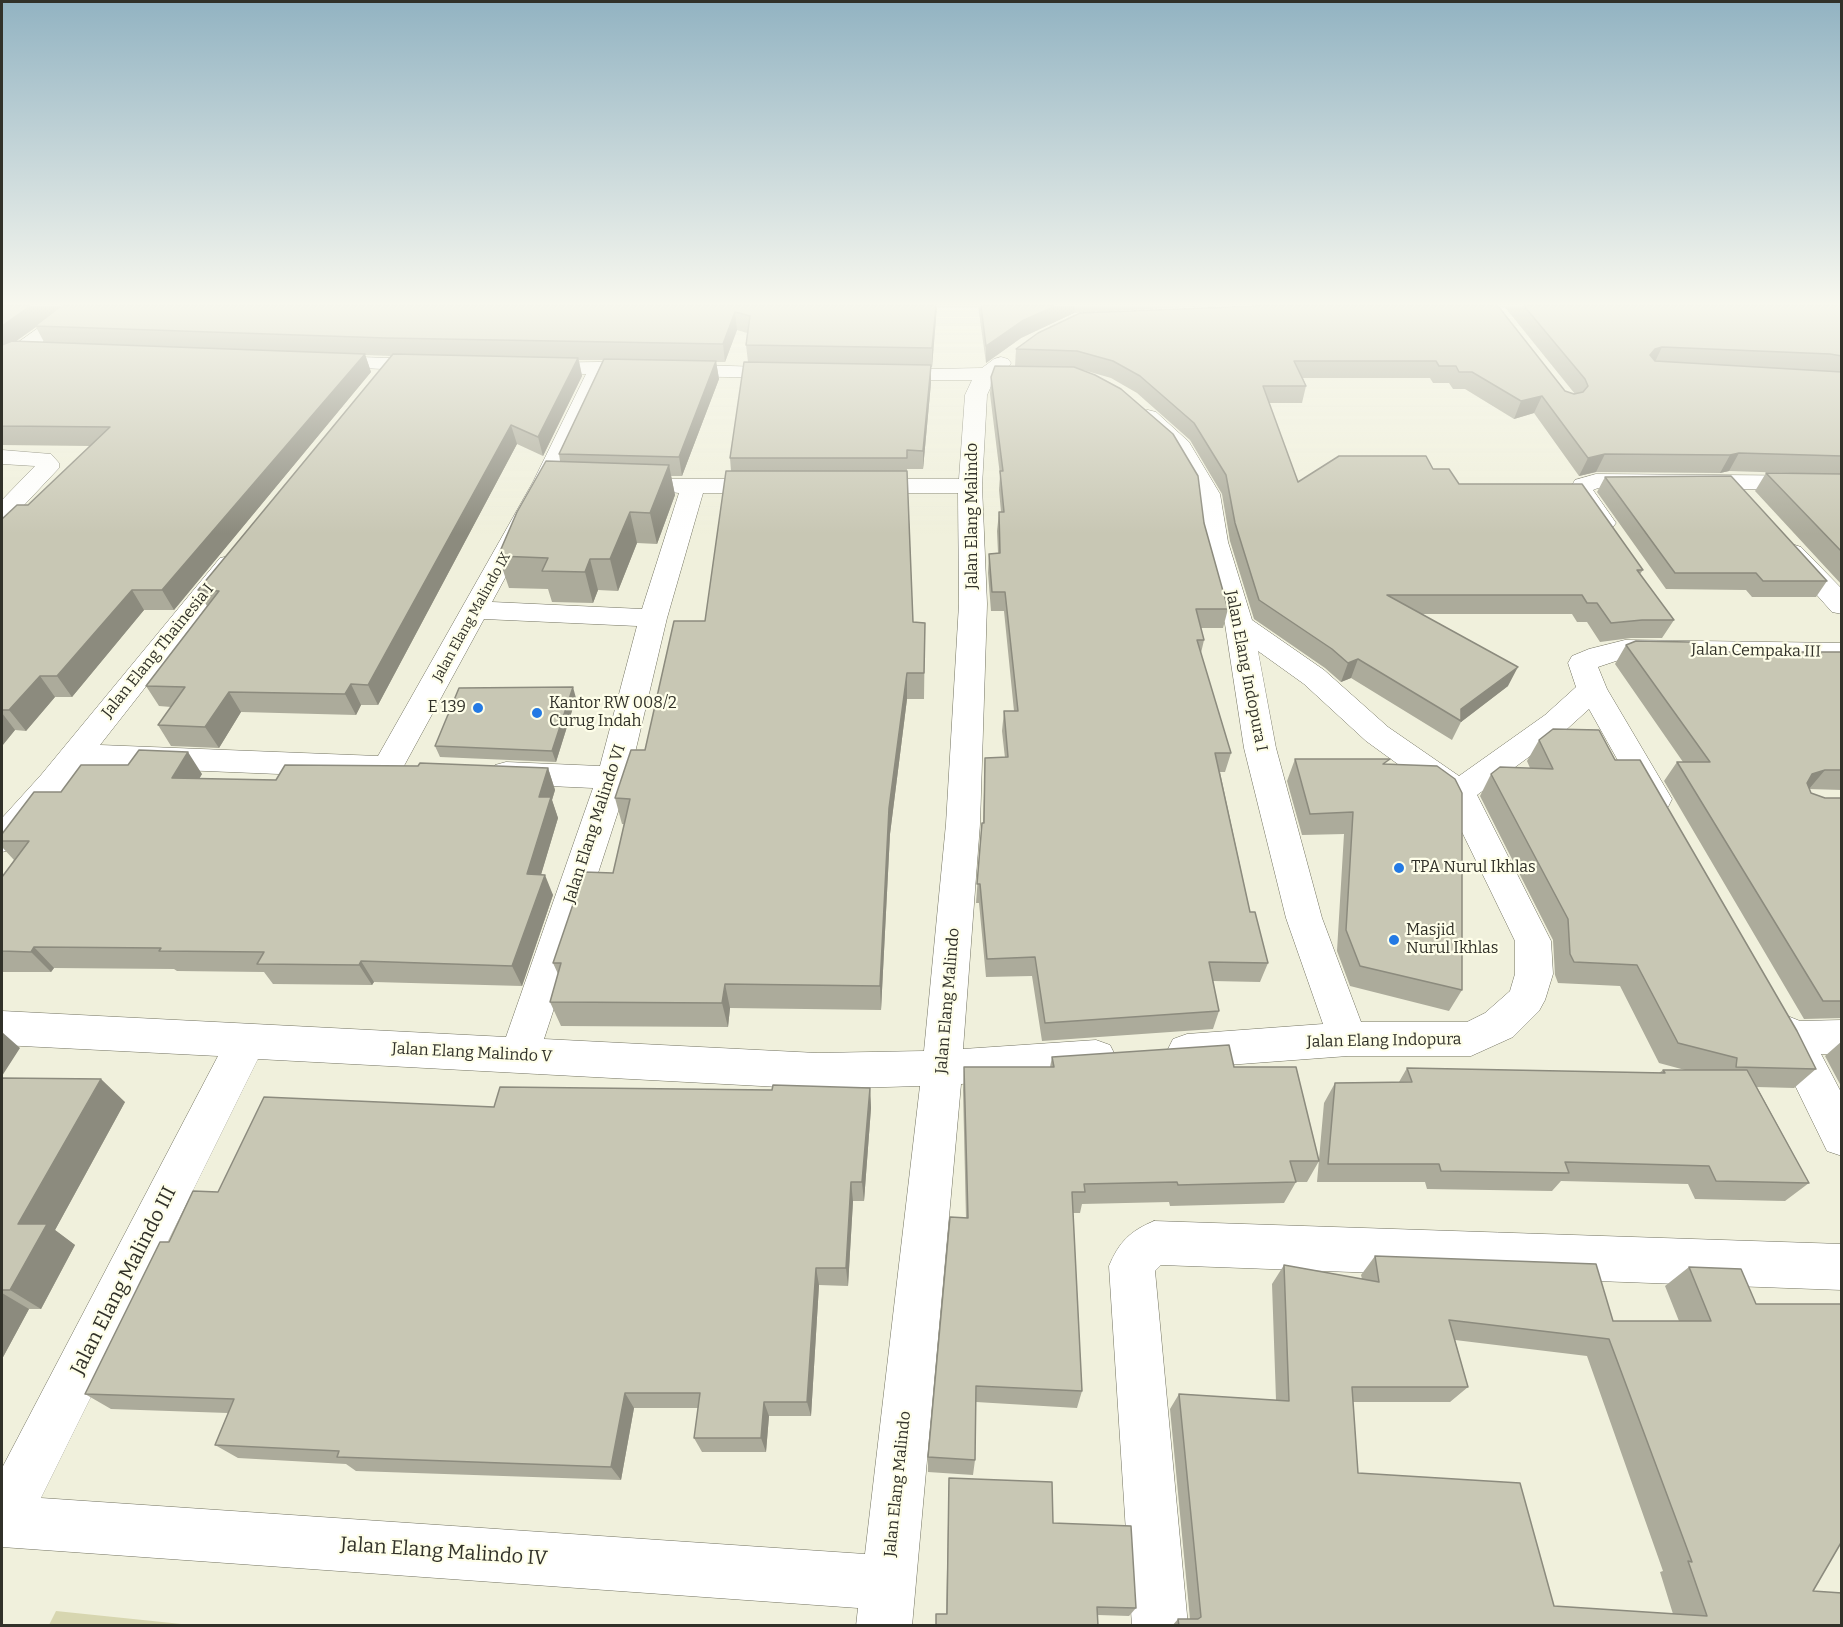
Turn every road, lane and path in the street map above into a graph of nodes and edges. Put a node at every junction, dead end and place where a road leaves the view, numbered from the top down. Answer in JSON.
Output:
{"nodes":[{"id":1,"x":378,"y":382,"type":"edge"},
{"id":2,"x":594,"y":382,"type":"edge"},
{"id":3,"x":986,"y":382,"type":"edge"},
{"id":4,"x":370,"y":392,"type":"edge"},
{"id":5,"x":1128,"y":400,"type":"edge"},
{"id":6,"x":2,"y":457,"type":"edge"},
{"id":7,"x":1728,"y":480,"type":"junction"},
{"id":8,"x":1842,"y":483,"type":"edge"},
{"id":9,"x":647,"y":485,"type":"edge"},
{"id":10,"x":693,"y":486,"type":"junction"},
{"id":11,"x":788,"y":486,"type":"edge"},
{"id":12,"x":834,"y":486,"type":"edge"},
{"id":13,"x":970,"y":486,"type":"junction"},
{"id":14,"x":1751,"y":505,"type":"edge"},
{"id":15,"x":2,"y":514,"type":"edge"},
{"id":16,"x":1773,"y":531,"type":"edge"},
{"id":17,"x":244,"y":546,"type":"edge"},
{"id":18,"x":1620,"y":548,"type":"edge"},
{"id":19,"x":1842,"y":606,"type":"edge"},
{"id":20,"x":476,"y":610,"type":"junction"},
{"id":21,"x":653,"y":618,"type":"junction"},
{"id":22,"x":1672,"y":622,"type":"edge"},
{"id":23,"x":1239,"y":624,"type":"junction"},
{"id":24,"x":1692,"y":650,"type":"junction"},
{"id":25,"x":1842,"y":652,"type":"edge"},
{"id":26,"x":1592,"y":689,"type":"junction"},
{"id":27,"x":73,"y":755,"type":"junction"},
{"id":28,"x":388,"y":767,"type":"junction"},
{"id":29,"x":424,"y":769,"type":"edge"},
{"id":30,"x":483,"y":772,"type":"edge"},
{"id":31,"x":613,"y":777,"type":"junction"},
{"id":32,"x":1459,"y":792,"type":"junction"},
{"id":33,"x":1671,"y":823,"type":"edge"},
{"id":34,"x":6,"y":830,"type":"edge"},
{"id":35,"x":2,"y":1028,"type":"edge"},
{"id":36,"x":1842,"y":1037,"type":"edge"},
{"id":37,"x":1348,"y":1040,"type":"junction"},
{"id":38,"x":246,"y":1042,"type":"junction"},
{"id":39,"x":519,"y":1056,"type":"junction"},
{"id":40,"x":942,"y":1068,"type":"junction"},
{"id":41,"x":1842,"y":1137,"type":"edge"},
{"id":42,"x":1842,"y":1267,"type":"edge"},
{"id":43,"x":2,"y":1521,"type":"edge"},
{"id":44,"x":886,"y":1604,"type":"edge"},
{"id":45,"x":1160,"y":1626,"type":"edge"}],
"edges":[{"from":1,"to":4,"type":"street"},
{"from":2,"to":20,"type":"street","name":"Jalan Elang Malindo IX"},
{"from":3,"to":13,"type":"street","name":"Jalan Elang Malindo"},
{"from":5,"to":23,"type":"street","name":"Jalan Elang Indopura I"},
{"from":6,"to":15,"type":"street"},
{"from":7,"to":8,"type":"street"},
{"from":7,"to":14,"type":"street"},
{"from":7,"to":18,"type":"street"},
{"from":9,"to":10,"type":"street"},
{"from":10,"to":11,"type":"street"},
{"from":10,"to":21,"type":"street","name":"Jalan Elang Malindo VI"},
{"from":12,"to":13,"type":"street"},
{"from":13,"to":40,"type":"street","name":"Jalan Elang Malindo"},
{"from":16,"to":19,"type":"street"},
{"from":17,"to":27,"type":"street","name":"Jalan Elang Thainesia I"},
{"from":20,"to":21,"type":"street"},
{"from":20,"to":28,"type":"street","name":"Jalan Elang Malindo IX"},
{"from":21,"to":31,"type":"street","name":"Jalan Elang Malindo VI"},
{"from":22,"to":24,"type":"street"},
{"from":23,"to":32,"type":"street","name":"Jalan Elang Indopura"},
{"from":23,"to":37,"type":"street","name":"Jalan Elang Indopura I"},
{"from":24,"to":25,"type":"street","name":"Jalan Cempaka III"},
{"from":24,"to":26,"type":"street","name":"Jalan Cempaka III"},
{"from":26,"to":32,"type":"street"},
{"from":26,"to":33,"type":"street"},
{"from":27,"to":28,"type":"street"},
{"from":27,"to":34,"type":"street","name":"Jalan Elang Thainesia I"},
{"from":28,"to":29,"type":"street"},
{"from":30,"to":31,"type":"street"},
{"from":31,"to":39,"type":"street","name":"Jalan Elang Malindo VI"},
{"from":32,"to":37,"type":"street","name":"Jalan Elang Indopura"},
{"from":35,"to":38,"type":"street","name":"Jalan Elang Malindo V"},
{"from":36,"to":41,"type":"street"},
{"from":37,"to":40,"type":"street","name":"Jalan Elang Indopura"},
{"from":38,"to":39,"type":"street","name":"Jalan Elang Malindo V"},
{"from":38,"to":43,"type":"street","name":"Jalan Elang Malindo III"},
{"from":39,"to":40,"type":"street","name":"Jalan Elang Malindo V"},
{"from":40,"to":44,"type":"street","name":"Jalan Elang Malindo"},
{"from":42,"to":45,"type":"street"},
{"from":43,"to":44,"type":"street","name":"Jalan Elang Malindo IV"}]}
